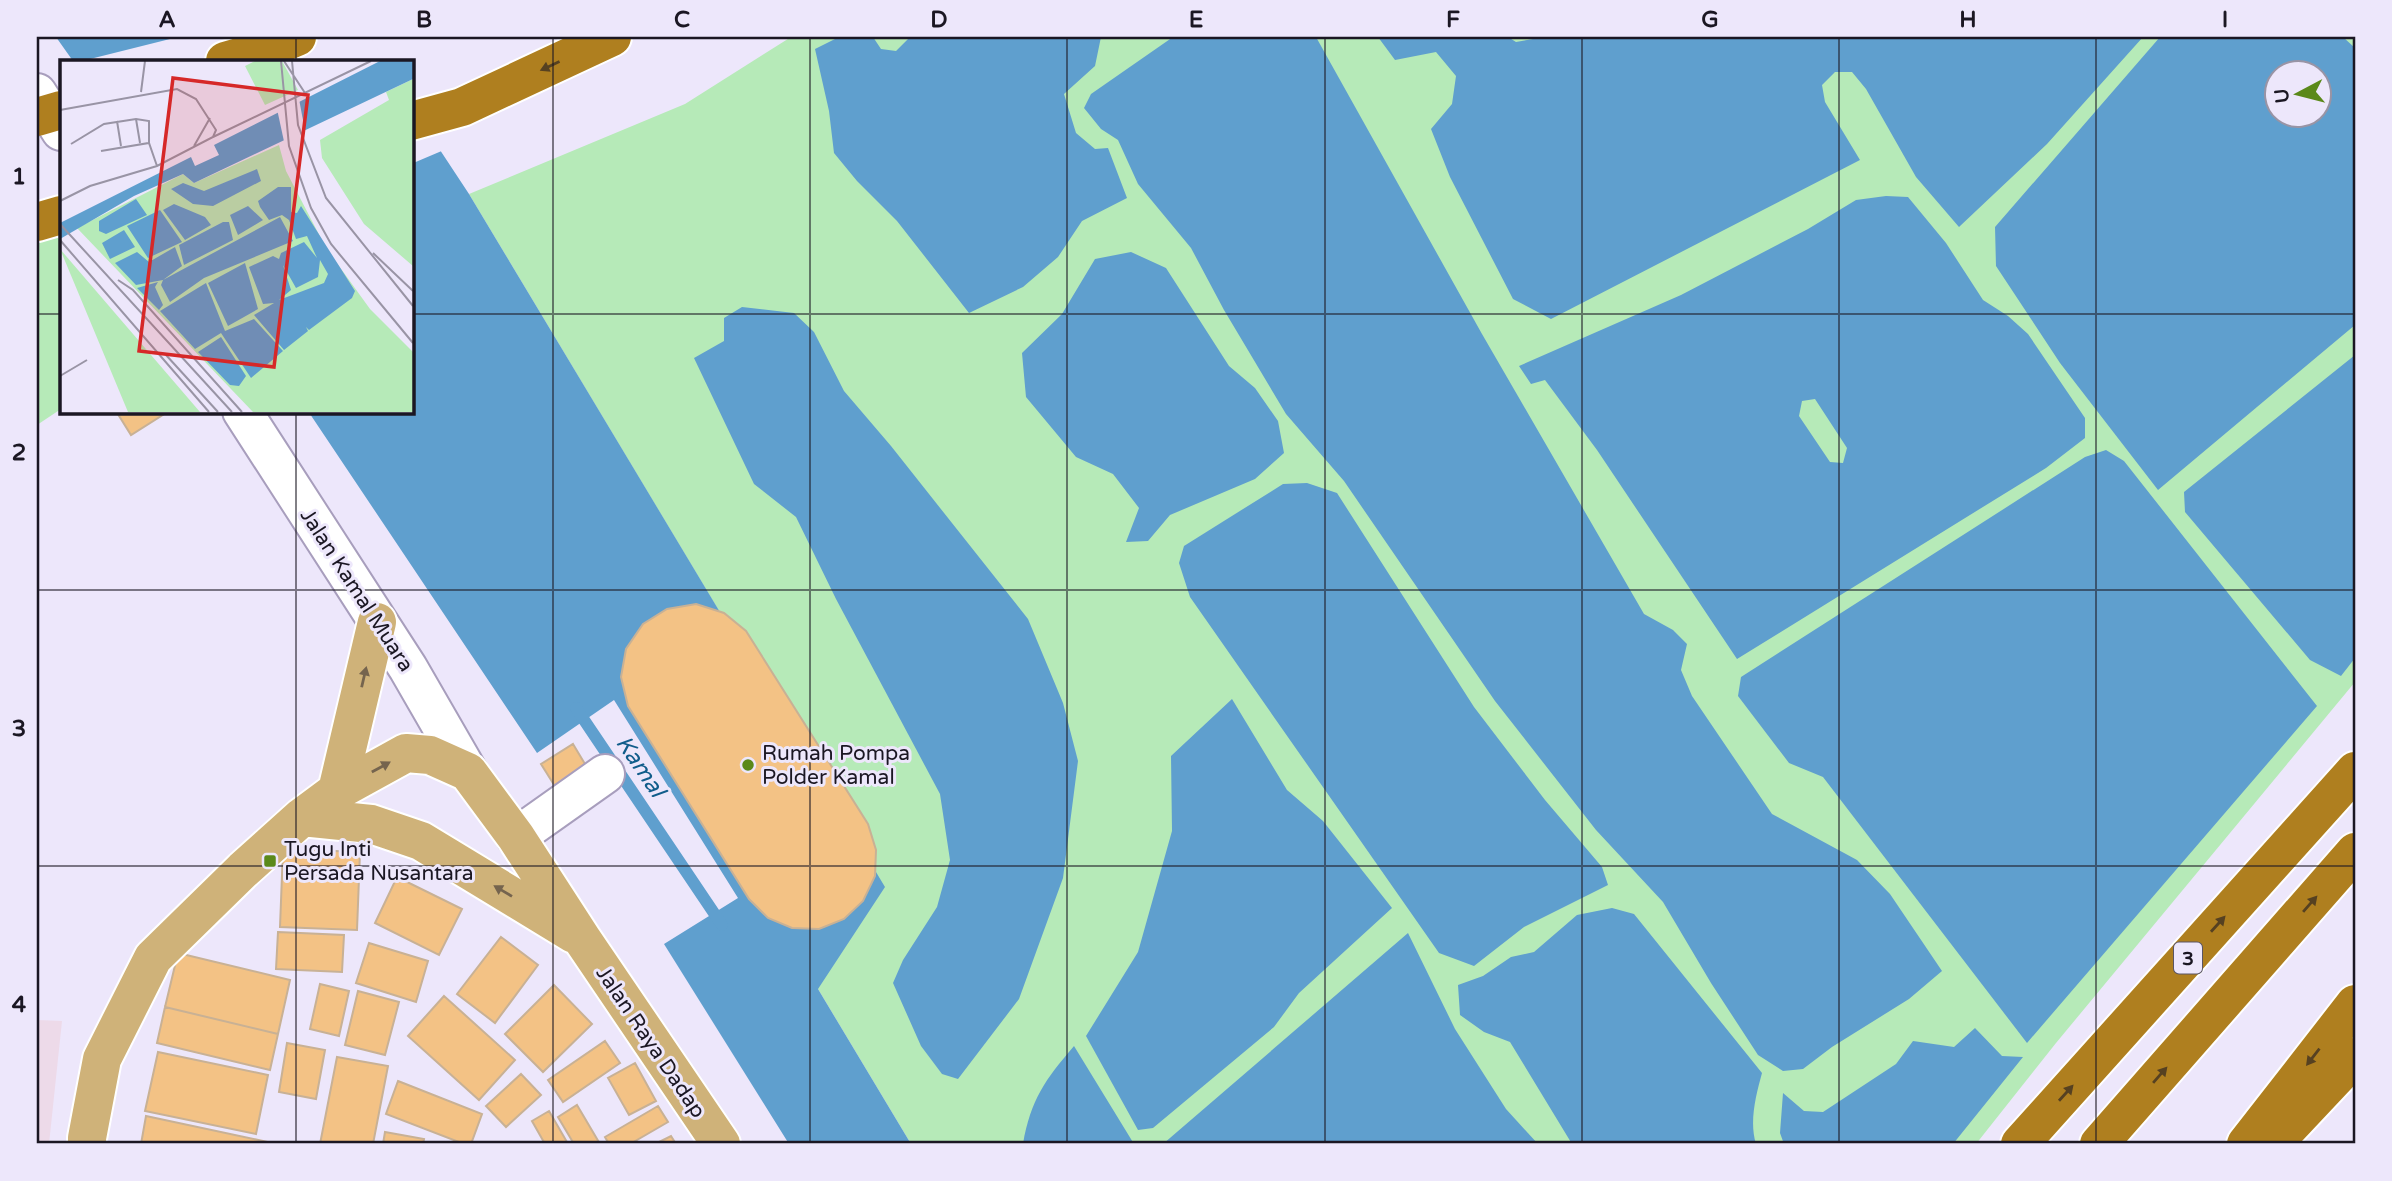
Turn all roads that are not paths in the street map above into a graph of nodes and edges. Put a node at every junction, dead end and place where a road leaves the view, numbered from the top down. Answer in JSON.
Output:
{"nodes":[{"id":1,"x":297,"y":37,"type":"edge"},
{"id":2,"x":612,"y":37,"type":"edge"},
{"id":3,"x":228,"y":60,"type":"edge"},
{"id":4,"x":37,"y":93,"type":"edge"},
{"id":5,"x":60,"y":110,"type":"edge"},
{"id":6,"x":37,"y":117,"type":"edge"},
{"id":7,"x":413,"y":120,"type":"edge"},
{"id":8,"x":60,"y":129,"type":"edge"},
{"id":9,"x":60,"y":215,"type":"edge"},
{"id":10,"x":37,"y":222,"type":"edge"},
{"id":11,"x":243,"y":413,"type":"edge"},
{"id":12,"x":377,"y":622,"type":"junction"},
{"id":13,"x":2355,"y":771,"type":"edge"},
{"id":14,"x":468,"y":772,"type":"junction"},
{"id":15,"x":605,"y":774,"type":"dead end"},
{"id":16,"x":337,"y":791,"type":"junction"},
{"id":17,"x":302,"y":817,"type":"junction"},
{"id":18,"x":516,"y":837,"type":"junction"},
{"id":19,"x":2355,"y":852,"type":"edge"},
{"id":20,"x":582,"y":939,"type":"junction"},
{"id":21,"x":2355,"y":1004,"type":"edge"},
{"id":22,"x":2355,"y":1057,"type":"edge"},
{"id":23,"x":87,"y":1144,"type":"edge"},
{"id":24,"x":721,"y":1144,"type":"edge"},
{"id":25,"x":2020,"y":1144,"type":"edge"},
{"id":26,"x":2099,"y":1144,"type":"edge"},
{"id":27,"x":2246,"y":1144,"type":"edge"},
{"id":28,"x":2273,"y":1144,"type":"edge"}],
"edges":[{"from":1,"to":3,"type":"highway"},
{"from":2,"to":7,"type":"highway","one_way":true},
{"from":4,"to":8,"type":"street"},
{"from":5,"to":6,"type":"highway","bridge":true},
{"from":9,"to":10,"type":"highway"},
{"from":11,"to":12,"type":"street","name":"Jalan Kamal Muara"},
{"from":12,"to":14,"type":"street","name":"Jalan Kamal Muara"},
{"from":16,"to":12,"type":"main road","one_way":true},
{"from":25,"to":13,"type":"highway","number":"3","one_way":true},
{"from":16,"to":14,"type":"main road","name":"Jalan Raya Dadap","one_way":true},
{"from":14,"to":18,"type":"main road","name":"Jalan Raya Dadap"},
{"from":15,"to":18,"type":"street"},
{"from":16,"to":17,"type":"main road","name":"Jalan Raya Dadap"},
{"from":20,"to":17,"type":"main road","name":"Jalan Raya Dadap","one_way":true},
{"from":17,"to":23,"type":"main road","name":"Jalan Raya Dadap"},
{"from":18,"to":20,"type":"main road","name":"Jalan Raya Dadap"},
{"from":26,"to":19,"type":"highway","one_way":true},
{"from":20,"to":24,"type":"main road","name":"Jalan Raya Dadap"},
{"from":21,"to":27,"type":"highway","one_way":true},
{"from":22,"to":28,"type":"highway"}]}
